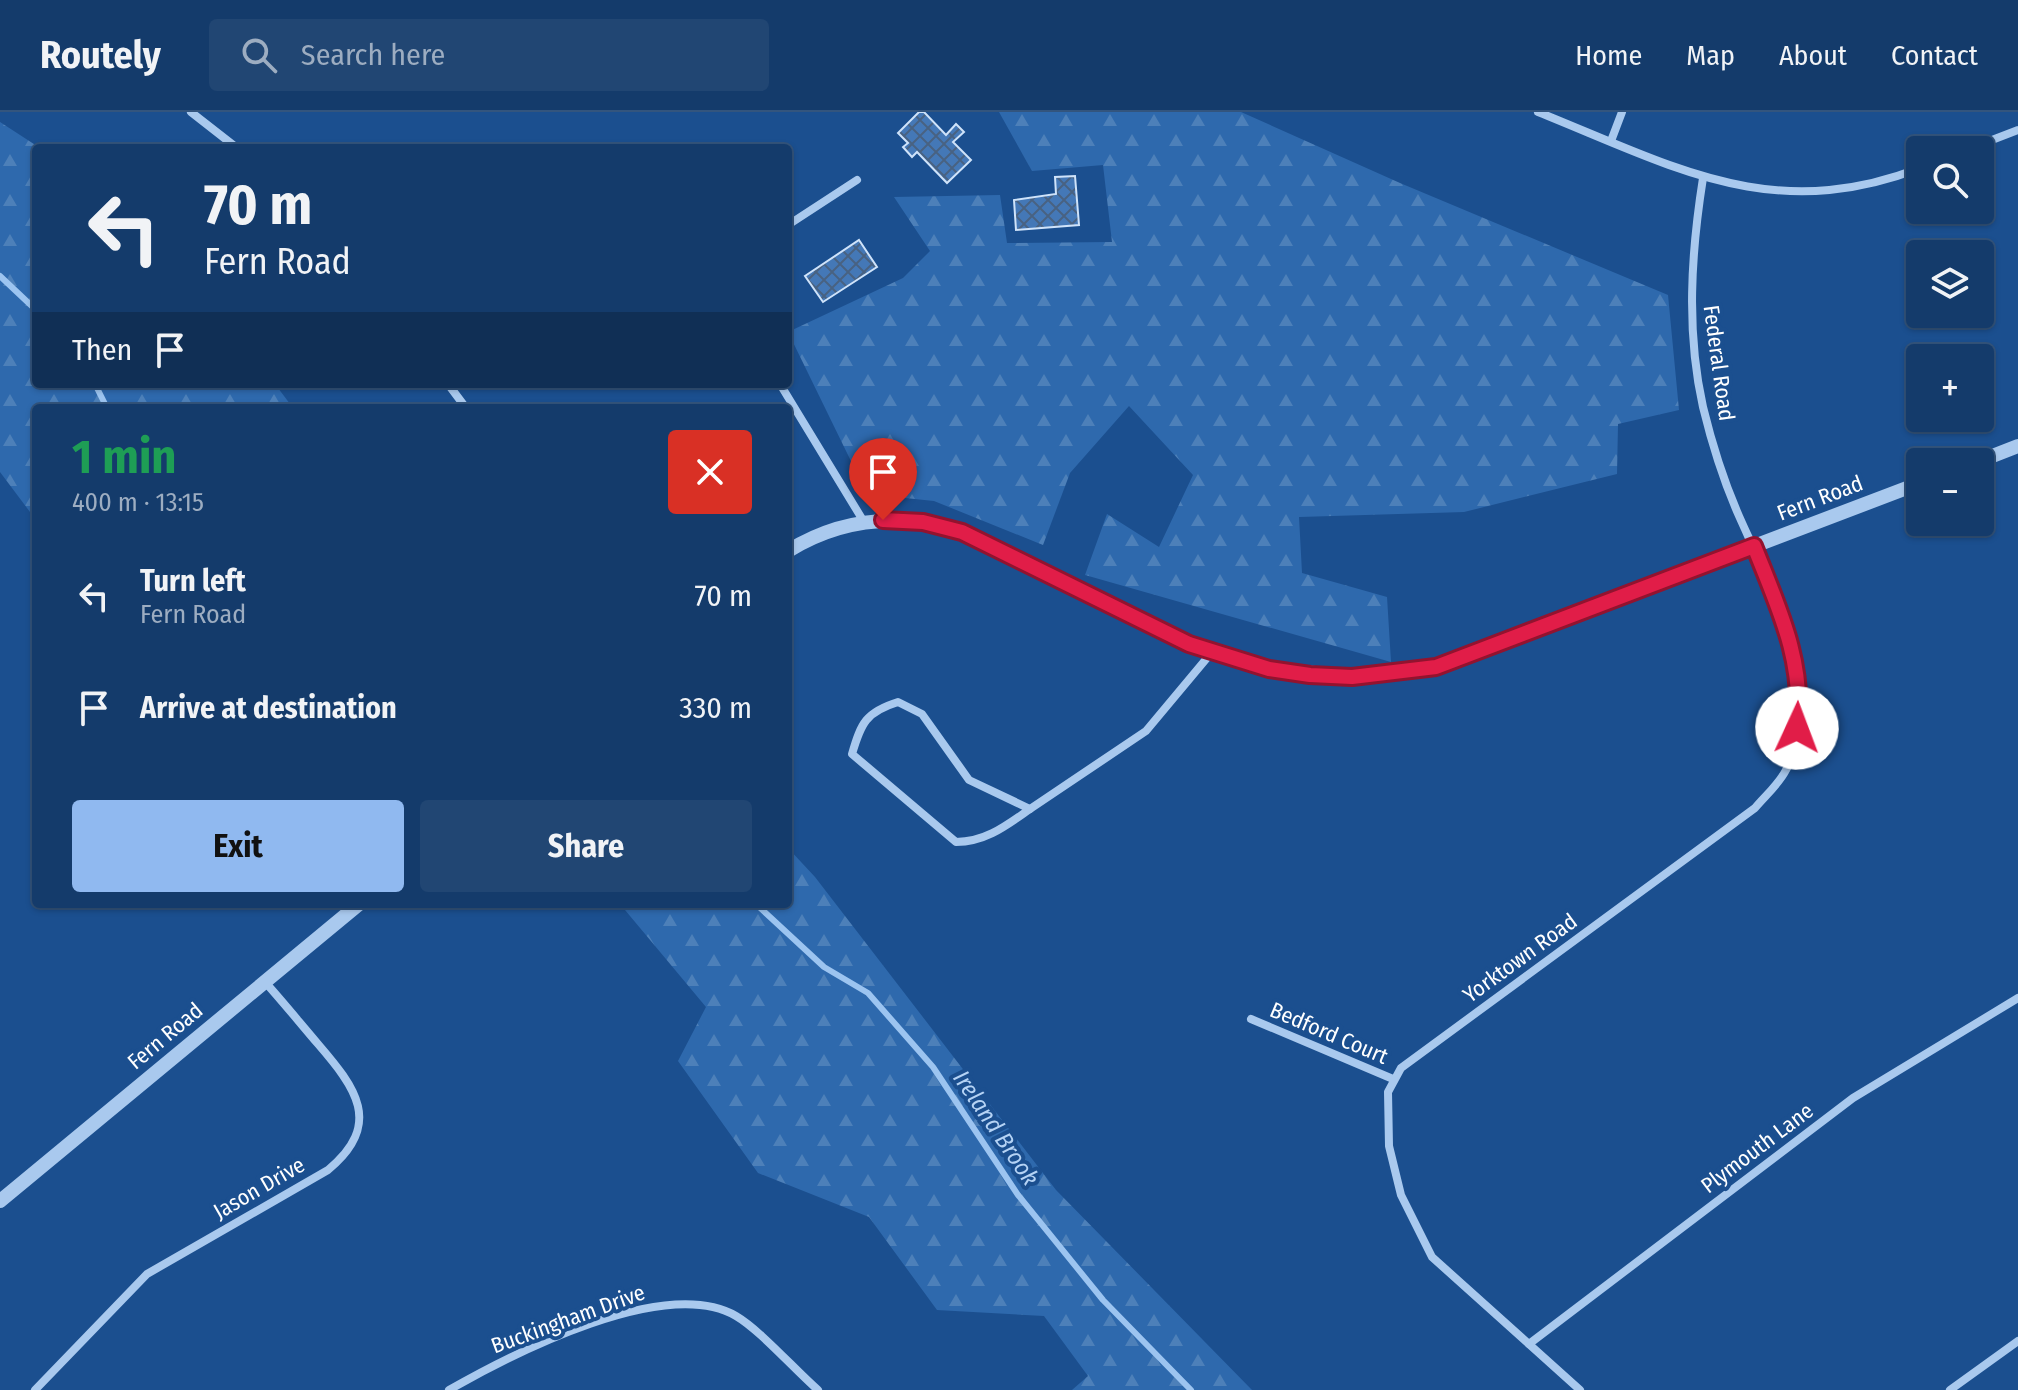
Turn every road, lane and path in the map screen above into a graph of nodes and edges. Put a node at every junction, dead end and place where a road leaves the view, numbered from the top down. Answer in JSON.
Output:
{"nodes":[{"id":1,"x":191,"y":112,"type":"edge"},
{"id":2,"x":1538,"y":112,"type":"edge"},
{"id":3,"x":1622,"y":112,"type":"edge"},
{"id":4,"x":2018,"y":130,"type":"edge"},
{"id":5,"x":1994,"y":139,"type":"edge"},
{"id":6,"x":1611,"y":141,"type":"junction"},
{"id":7,"x":232,"y":144,"type":"edge"},
{"id":8,"x":1906,"y":172,"type":"edge"},
{"id":9,"x":1703,"y":178,"type":"junction"},
{"id":10,"x":857,"y":180,"type":"dead end"},
{"id":11,"x":792,"y":222,"type":"edge"},
{"id":12,"x":782,"y":388,"type":"edge"},
{"id":13,"x":2018,"y":446,"type":"edge"},
{"id":14,"x":1994,"y":455,"type":"edge"},
{"id":15,"x":1906,"y":488,"type":"edge"},
{"id":16,"x":864,"y":522,"type":"junction"},
{"id":17,"x":1754,"y":546,"type":"junction"},
{"id":18,"x":792,"y":549,"type":"edge"},
{"id":19,"x":1212,"y":652,"type":"junction"},
{"id":20,"x":1030,"y":809,"type":"junction"},
{"id":21,"x":354,"y":908,"type":"edge"},
{"id":22,"x":265,"y":982,"type":"junction"},
{"id":23,"x":2018,"y":998,"type":"edge"},
{"id":24,"x":1251,"y":1019,"type":"dead end"},
{"id":25,"x":1393,"y":1079,"type":"junction"},
{"id":26,"x":0,"y":1201,"type":"edge"},
{"id":27,"x":2018,"y":1341,"type":"edge"},
{"id":28,"x":1529,"y":1344,"type":"junction"},
{"id":29,"x":35,"y":1390,"type":"edge"},
{"id":30,"x":449,"y":1390,"type":"edge"},
{"id":31,"x":818,"y":1390,"type":"edge"},
{"id":32,"x":1580,"y":1390,"type":"edge"},
{"id":33,"x":1950,"y":1390,"type":"edge"}],
"edges":[{"from":1,"to":7,"type":"street"},
{"from":2,"to":6,"type":"street"},
{"from":3,"to":6,"type":"street"},
{"from":4,"to":5,"type":"street"},
{"from":6,"to":9,"type":"street"},
{"from":8,"to":9,"type":"street"},
{"from":9,"to":17,"type":"street","name":"Federal Road"},
{"from":10,"to":11,"type":"street"},
{"from":12,"to":16,"type":"street"},
{"from":13,"to":14,"type":"street"},
{"from":15,"to":17,"type":"street","name":"Fern Road"},
{"from":16,"to":18,"type":"street","name":"Fern Road"},
{"from":16,"to":19,"type":"street","name":"Fern Road"},
{"from":17,"to":19,"type":"street","name":"Fern Road"},
{"from":17,"to":25,"type":"street","name":"Yorktown Road"},
{"from":19,"to":20,"type":"street"},
{"from":20,"to":20,"type":"street"},
{"from":21,"to":22,"type":"street","name":"Fern Road"},
{"from":22,"to":26,"type":"street","name":"Fern Road"},
{"from":22,"to":29,"type":"street","name":"Jason Drive"},
{"from":23,"to":28,"type":"street","name":"Plymouth Lane"},
{"from":24,"to":25,"type":"street","name":"Bedford Court"},
{"from":25,"to":28,"type":"street"},
{"from":27,"to":33,"type":"street"},
{"from":28,"to":32,"type":"street"},
{"from":30,"to":31,"type":"street","name":"Buckingham Drive"}]}
